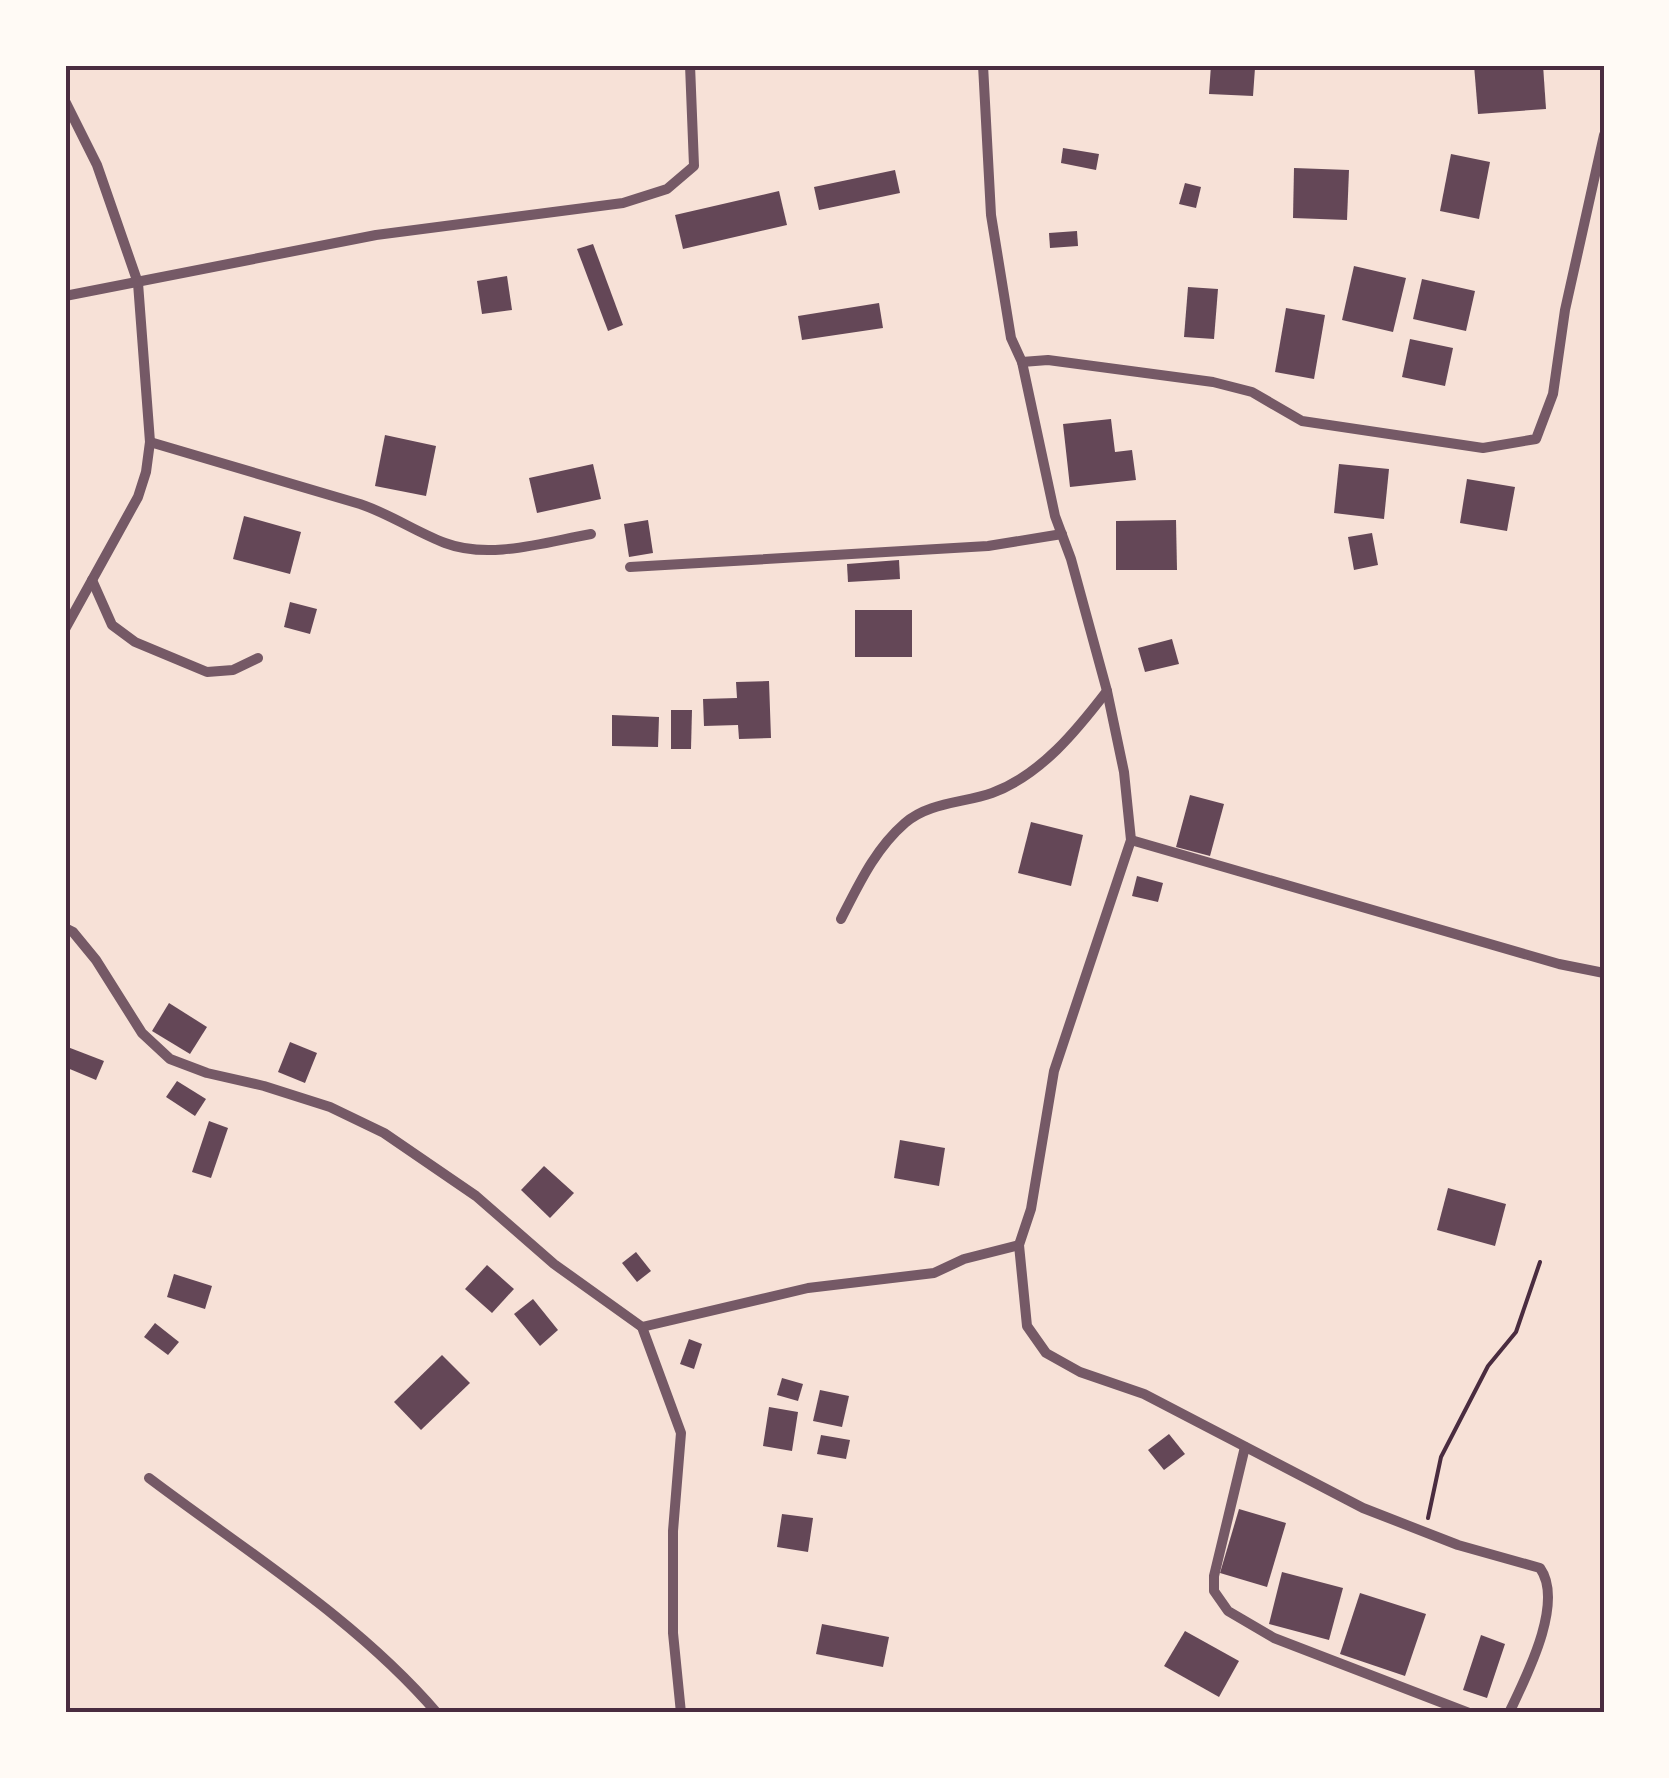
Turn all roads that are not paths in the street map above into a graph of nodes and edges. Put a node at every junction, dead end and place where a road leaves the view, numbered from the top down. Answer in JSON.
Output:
{"nodes":[{"id":1,"x":690,"y":65,"type":"edge"},
{"id":2,"x":983,"y":65,"type":"edge"},
{"id":3,"x":65,"y":102,"type":"edge"},
{"id":4,"x":1604,"y":135,"type":"edge"},
{"id":5,"x":138,"y":283,"type":"junction"},
{"id":6,"x":65,"y":296,"type":"edge"},
{"id":7,"x":1022,"y":362,"type":"junction"},
{"id":8,"x":150,"y":442,"type":"junction"},
{"id":9,"x":591,"y":534,"type":"dead end"},
{"id":10,"x":1062,"y":534,"type":"junction"},
{"id":11,"x":630,"y":566,"type":"dead end"},
{"id":12,"x":92,"y":580,"type":"junction"},
{"id":13,"x":65,"y":629,"type":"edge"},
{"id":14,"x":258,"y":658,"type":"dead end"},
{"id":15,"x":1107,"y":691,"type":"junction"},
{"id":16,"x":1131,"y":840,"type":"junction"},
{"id":17,"x":841,"y":919,"type":"dead end"},
{"id":18,"x":65,"y":928,"type":"edge"},
{"id":19,"x":1604,"y":973,"type":"edge"},
{"id":20,"x":1020,"y":1244,"type":"junction"},
{"id":21,"x":642,"y":1327,"type":"junction"},
{"id":22,"x":1245,"y":1447,"type":"junction"},
{"id":23,"x":149,"y":1478,"type":"dead end"},
{"id":24,"x":436,"y":1713,"type":"edge"},
{"id":25,"x":681,"y":1713,"type":"edge"},
{"id":26,"x":1469,"y":1713,"type":"edge"},
{"id":27,"x":1508,"y":1713,"type":"edge"}],
"edges":[{"from":1,"to":5,"type":"street"},
{"from":2,"to":7,"type":"street"},
{"from":3,"to":5,"type":"street"},
{"from":4,"to":7,"type":"street"},
{"from":5,"to":6,"type":"street"},
{"from":5,"to":8,"type":"street"},
{"from":7,"to":10,"type":"street"},
{"from":8,"to":9,"type":"street"},
{"from":8,"to":12,"type":"street"},
{"from":10,"to":11,"type":"street"},
{"from":10,"to":15,"type":"street"},
{"from":12,"to":13,"type":"street"},
{"from":12,"to":14,"type":"street"},
{"from":15,"to":16,"type":"street"},
{"from":15,"to":17,"type":"street"},
{"from":16,"to":19,"type":"street"},
{"from":16,"to":20,"type":"street"},
{"from":18,"to":21,"type":"street"},
{"from":20,"to":21,"type":"street"},
{"from":20,"to":22,"type":"street"},
{"from":21,"to":25,"type":"street"},
{"from":22,"to":26,"type":"street"},
{"from":22,"to":27,"type":"street"},
{"from":23,"to":24,"type":"street"}]}
